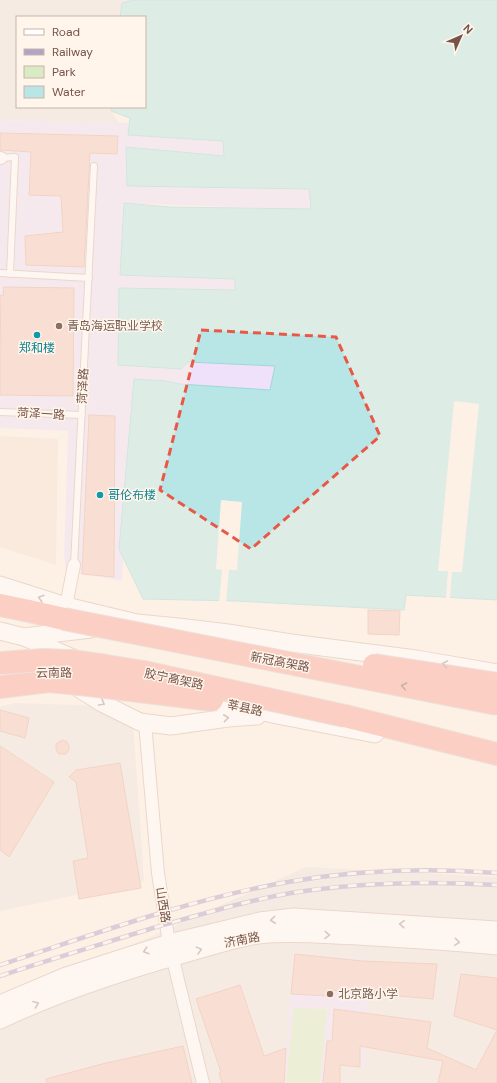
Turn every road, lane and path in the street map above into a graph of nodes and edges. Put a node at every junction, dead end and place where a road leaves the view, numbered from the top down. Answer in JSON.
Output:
{"nodes":[{"id":1,"x":0,"y":158,"type":"edge"},
{"id":2,"x":94,"y":166,"type":"dead end"},
{"id":3,"x":0,"y":273,"type":"edge"},
{"id":4,"x":10,"y":274,"type":"junction"},
{"id":5,"x":89,"y":278,"type":"junction"},
{"id":6,"x":0,"y":412,"type":"edge"},
{"id":7,"x":82,"y":415,"type":"junction"},
{"id":8,"x":74,"y":565,"type":"joint"},
{"id":9,"x":0,"y":585,"type":"edge"},
{"id":10,"x":0,"y":605,"type":"edge"},
{"id":11,"x":65,"y":613,"type":"junction"},
{"id":12,"x":137,"y":623,"type":"junction"},
{"id":13,"x":0,"y":631,"type":"edge"},
{"id":14,"x":24,"y":637,"type":"junction"},
{"id":15,"x":0,"y":642,"type":"edge"},
{"id":16,"x":0,"y":663,"type":"edge"},
{"id":17,"x":42,"y":673,"type":"junction"},
{"id":18,"x":108,"y":673,"type":"junction"},
{"id":19,"x":497,"y":673,"type":"edge"},
{"id":20,"x":0,"y":676,"type":"edge"},
{"id":21,"x":497,"y":684,"type":"edge"},
{"id":22,"x":0,"y":687,"type":"edge"},
{"id":23,"x":497,"y":704,"type":"edge"},
{"id":24,"x":277,"y":714,"type":"junction"},
{"id":25,"x":345,"y":716,"type":"junction"},
{"id":26,"x":145,"y":723,"type":"junction"},
{"id":27,"x":497,"y":740,"type":"edge"},
{"id":28,"x":497,"y":754,"type":"edge"},
{"id":29,"x":497,"y":757,"type":"edge"},
{"id":30,"x":497,"y":930,"type":"edge"},
{"id":31,"x":497,"y":946,"type":"edge"},
{"id":32,"x":170,"y":950,"type":"junction"},
{"id":33,"x":0,"y":1004,"type":"edge"},
{"id":34,"x":0,"y":1020,"type":"edge"},
{"id":35,"x":203,"y":1083,"type":"edge"}],
"edges":[{"from":1,"to":4,"type":"lane"},
{"from":2,"to":5,"type":"lane","name":"菏泽路"},
{"from":3,"to":4,"type":"lane"},
{"from":4,"to":5,"type":"lane"},
{"from":5,"to":7,"type":"lane","name":"菏泽路"},
{"from":6,"to":7,"type":"lane","name":"菏泽一路"},
{"from":7,"to":8,"type":"lane","name":"菏泽路"},
{"from":8,"to":11,"type":"street","name":"菏泽路"},
{"from":11,"to":9,"type":"main road","one_way":true},
{"from":10,"to":11,"type":"highway"},
{"from":11,"to":12,"type":"main road"},
{"from":11,"to":21,"type":"highway","bridge":true},
{"from":23,"to":11,"type":"highway","name":"新冠高架路","one_way":true,"bridge":true},
{"from":12,"to":14,"type":"main road"},
{"from":19,"to":12,"type":"main road","one_way":true},
{"from":13,"to":14,"type":"main road","name":"莘县路"},
{"from":14,"to":15,"type":"main road"},
{"from":14,"to":18,"type":"main road","name":"莘县路"},
{"from":16,"to":25,"type":"highway","name":"胶宁高架路","bridge":true},
{"from":17,"to":18,"type":"main road","name":"云南路"},
{"from":17,"to":20,"type":"main road","name":"云南路"},
{"from":17,"to":26,"type":"main road","one_way":true},
{"from":18,"to":24,"type":"main road","name":"莘县路"},
{"from":22,"to":25,"type":"highway","bridge":true},
{"from":26,"to":24,"type":"main road","one_way":true},
{"from":24,"to":29,"type":"main road","name":"莘县路"},
{"from":25,"to":27,"type":"highway"},
{"from":25,"to":28,"type":"highway"},
{"from":26,"to":32,"type":"street","name":"山西路"},
{"from":30,"to":32,"type":"main road","name":"济南路","one_way":true},
{"from":32,"to":31,"type":"main road","name":"济南路","one_way":true},
{"from":32,"to":33,"type":"main road","name":"济南路","one_way":true},
{"from":34,"to":32,"type":"main road","name":"济南路","one_way":true},
{"from":32,"to":35,"type":"street","name":"山西路"}]}
